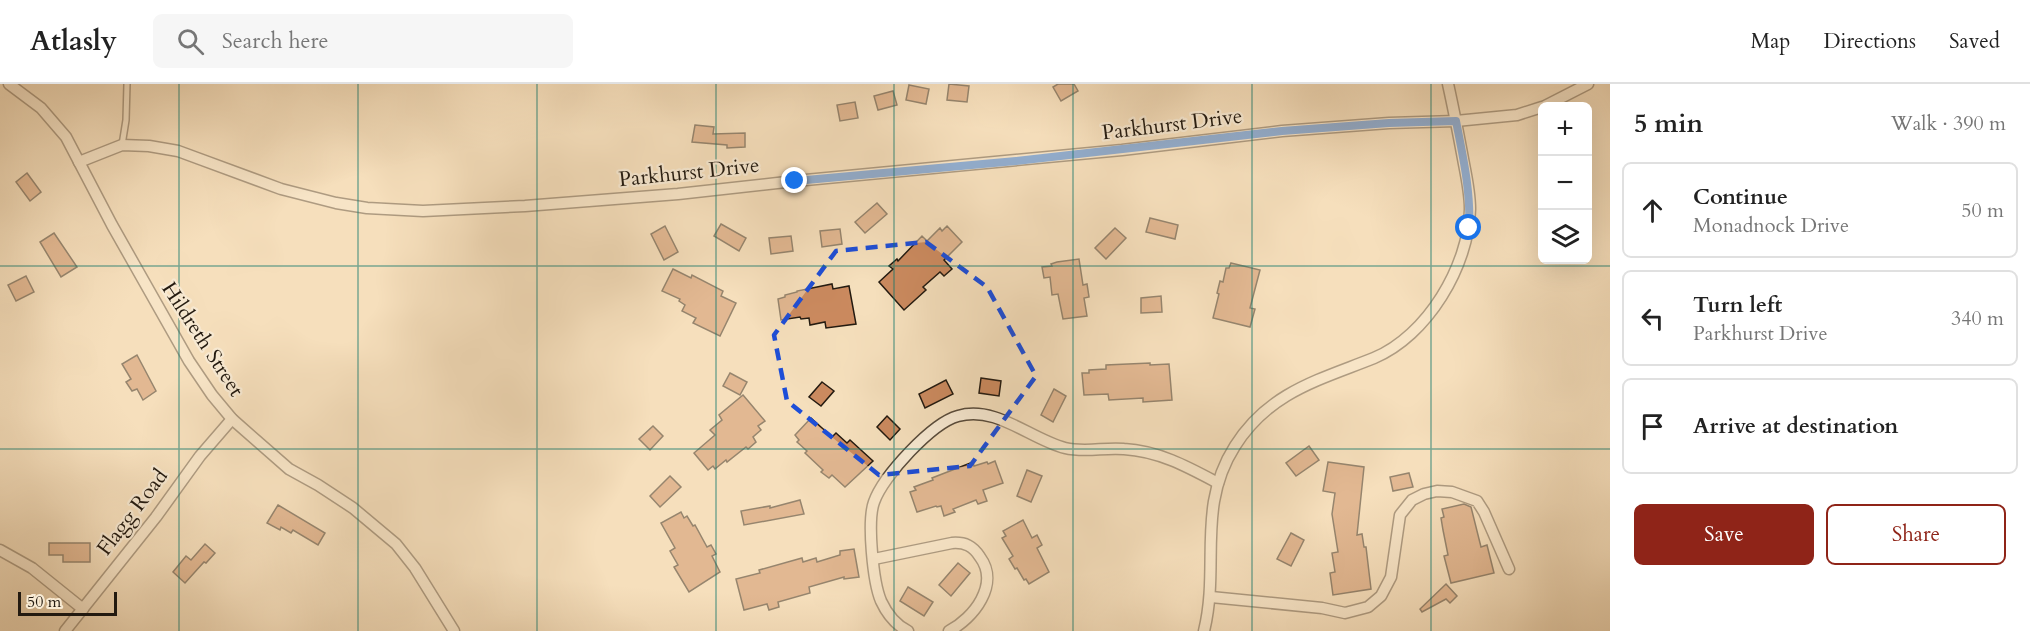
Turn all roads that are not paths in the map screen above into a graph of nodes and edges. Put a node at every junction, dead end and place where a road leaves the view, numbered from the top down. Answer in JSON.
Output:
{"nodes":[{"id":1,"x":9,"y":84,"type":"edge"},
{"id":2,"x":127,"y":84,"type":"edge"},
{"id":3,"x":1448,"y":84,"type":"edge"},
{"id":4,"x":1588,"y":84,"type":"edge"},
{"id":5,"x":1554,"y":102,"type":"edge"},
{"id":6,"x":1538,"y":109,"type":"edge"},
{"id":7,"x":1456,"y":121,"type":"junction"},
{"id":8,"x":122,"y":145,"type":"junction"},
{"id":9,"x":80,"y":162,"type":"junction"},
{"id":10,"x":232,"y":419,"type":"junction"},
{"id":11,"x":1218,"y":483,"type":"junction"},
{"id":12,"x":0,"y":550,"type":"edge"},
{"id":13,"x":874,"y":559,"type":"junction"},
{"id":14,"x":1509,"y":569,"type":"dead end"},
{"id":15,"x":1211,"y":597,"type":"junction"},
{"id":16,"x":83,"y":609,"type":"junction"},
{"id":17,"x":65,"y":631,"type":"edge"},
{"id":18,"x":454,"y":631,"type":"edge"},
{"id":19,"x":908,"y":631,"type":"edge"},
{"id":20,"x":949,"y":631,"type":"edge"},
{"id":21,"x":1204,"y":631,"type":"edge"}],
"edges":[{"from":1,"to":9,"type":"street","name":"Hildreth Street"},
{"from":2,"to":8,"type":"lane"},
{"from":3,"to":7,"type":"street"},
{"from":4,"to":5,"type":"street","name":"Parkhurst Drive"},
{"from":6,"to":7,"type":"street","name":"Parkhurst Drive"},
{"from":7,"to":8,"type":"street","name":"Parkhurst Drive"},
{"from":7,"to":11,"type":"street"},
{"from":8,"to":9,"type":"street","name":"Parkhurst Drive"},
{"from":9,"to":10,"type":"street","name":"Hildreth Street"},
{"from":10,"to":16,"type":"street","name":"Flagg Road"},
{"from":10,"to":18,"type":"street","name":"Hildreth Street"},
{"from":11,"to":13,"type":"street"},
{"from":11,"to":15,"type":"street"},
{"from":12,"to":16,"type":"street"},
{"from":13,"to":19,"type":"street"},
{"from":13,"to":20,"type":"street"},
{"from":14,"to":15,"type":"street"},
{"from":15,"to":21,"type":"street"},
{"from":16,"to":17,"type":"street","name":"Flagg Road"}]}
